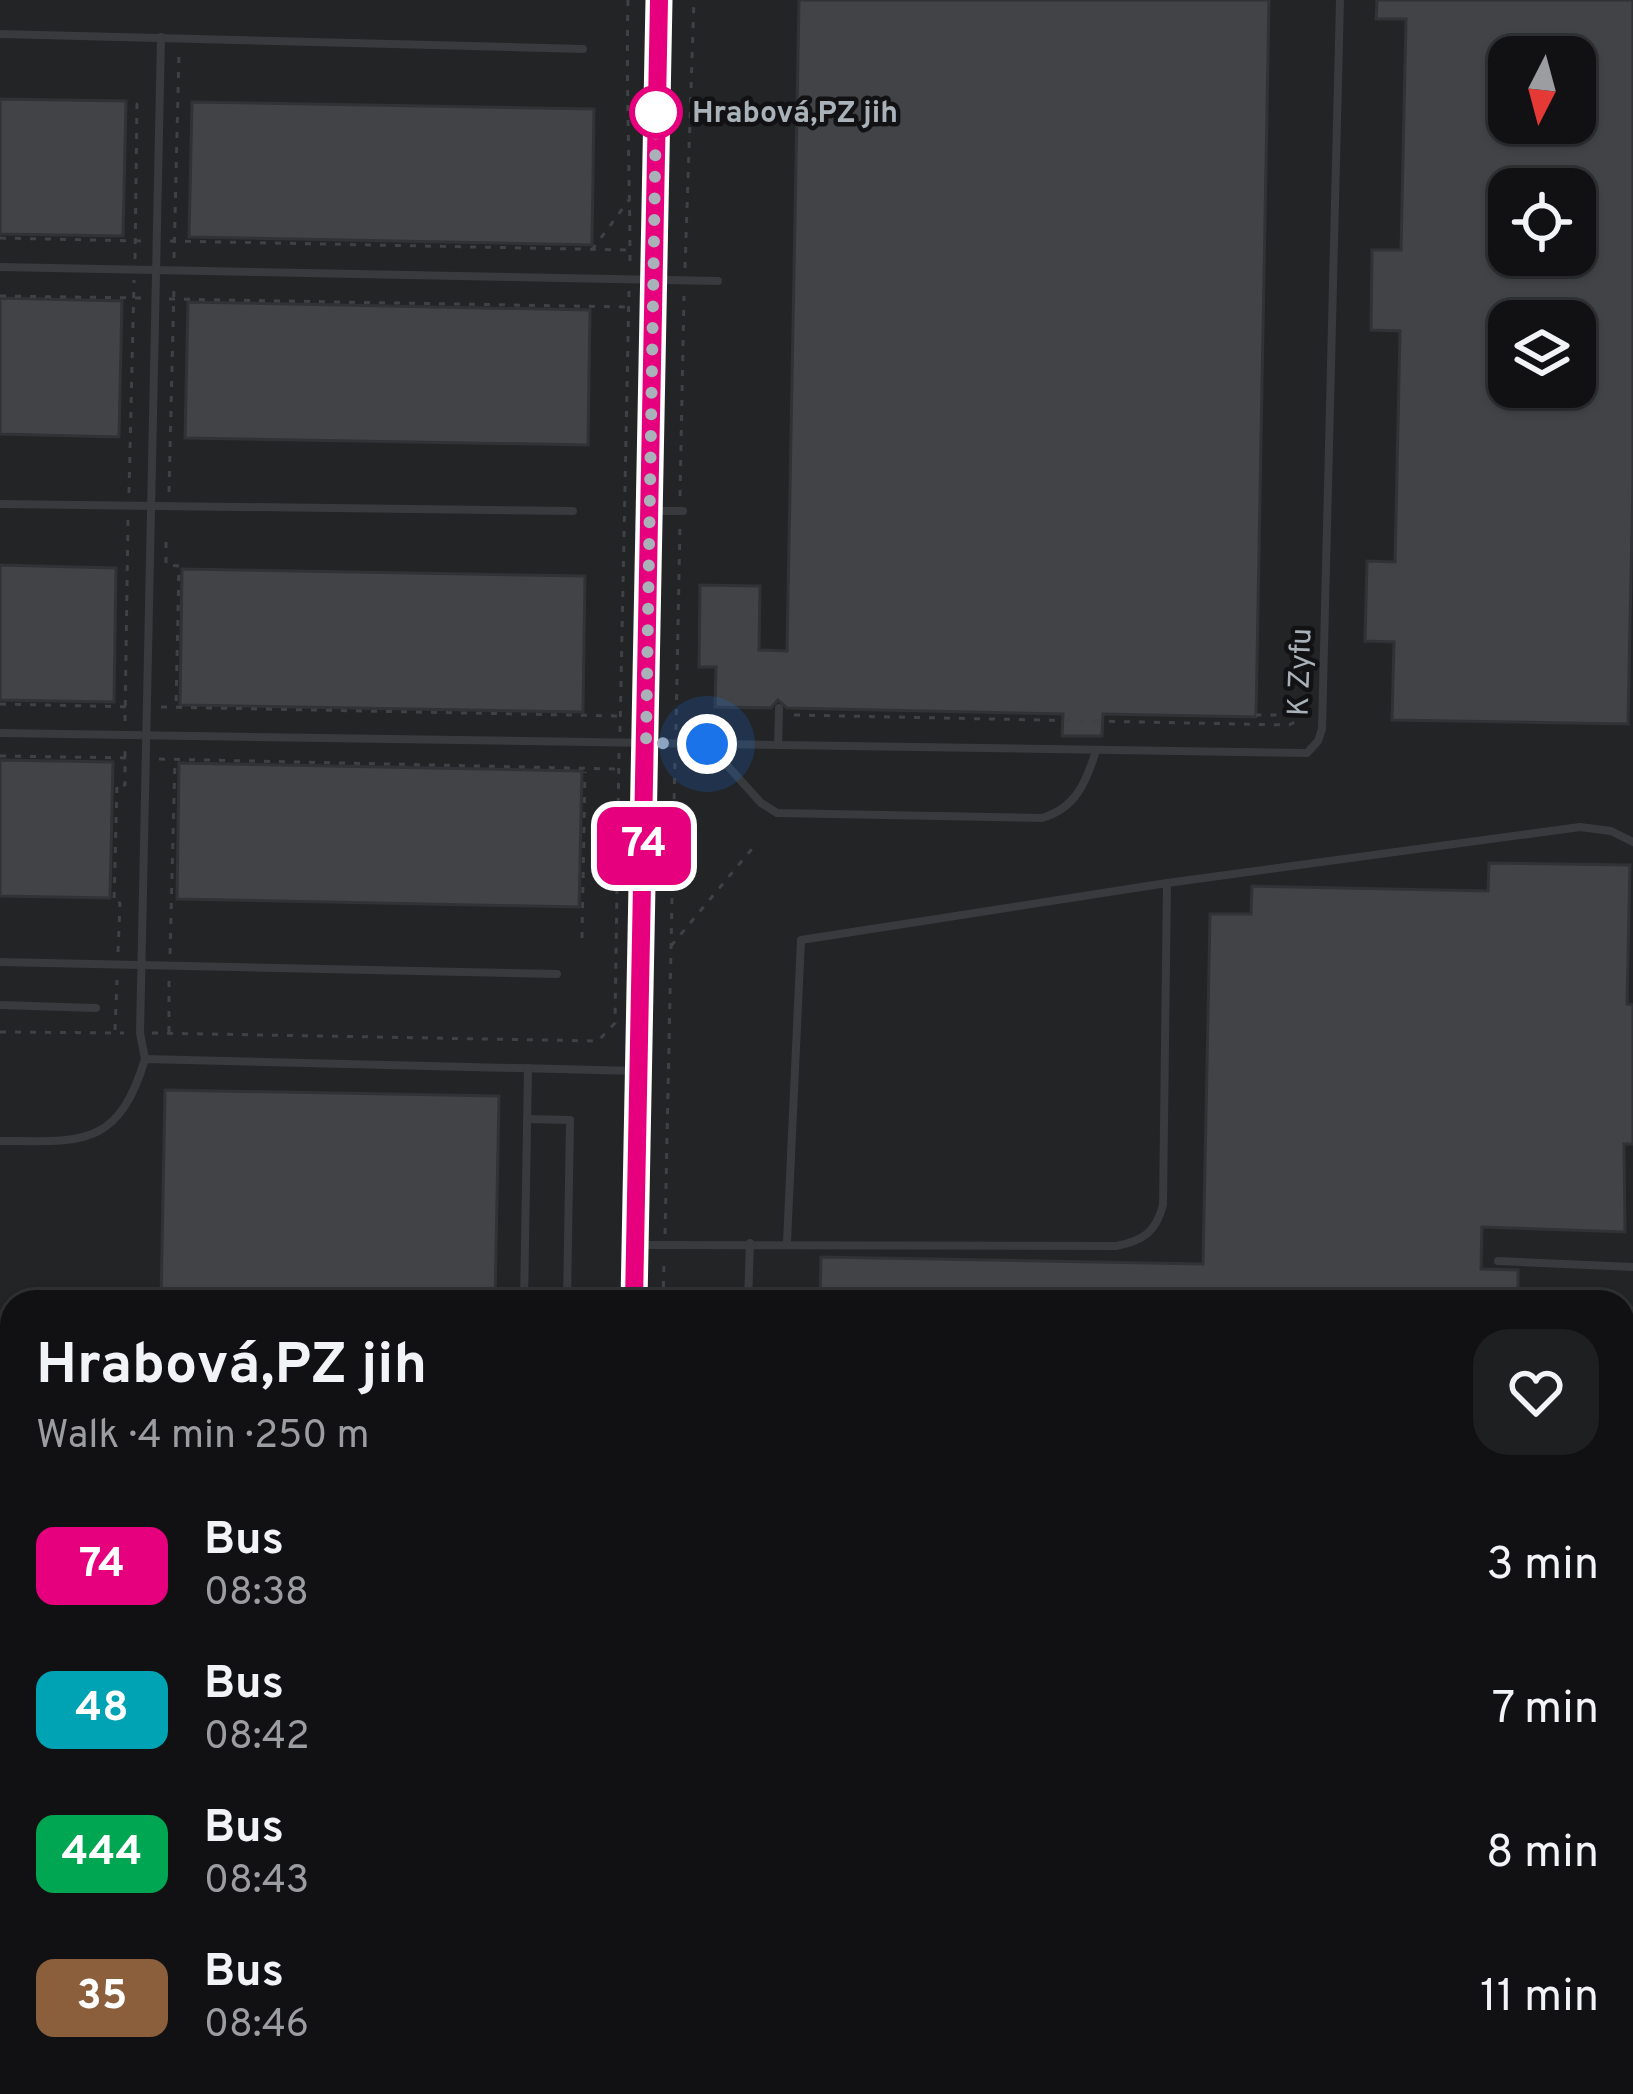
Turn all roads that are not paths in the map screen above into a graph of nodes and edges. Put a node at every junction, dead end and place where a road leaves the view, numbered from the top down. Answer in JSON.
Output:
{"nodes":[{"id":1,"x":659,"y":0,"type":"edge"},
{"id":2,"x":1340,"y":0,"type":"edge"},
{"id":3,"x":0,"y":34,"type":"edge"},
{"id":4,"x":160,"y":37,"type":"junction"},
{"id":5,"x":583,"y":49,"type":"dead end"},
{"id":6,"x":0,"y":268,"type":"edge"},
{"id":7,"x":154,"y":271,"type":"junction"},
{"id":8,"x":652,"y":281,"type":"junction"},
{"id":9,"x":718,"y":281,"type":"dead end"},
{"id":10,"x":0,"y":503,"type":"edge"},
{"id":11,"x":150,"y":506,"type":"junction"},
{"id":12,"x":573,"y":511,"type":"dead end"},
{"id":13,"x":650,"y":511,"type":"junction"},
{"id":14,"x":681,"y":511,"type":"road end"},
{"id":15,"x":779,"y":712,"type":"road end"},
{"id":16,"x":0,"y":733,"type":"edge"},
{"id":17,"x":146,"y":737,"type":"junction"},
{"id":18,"x":646,"y":743,"type":"junction"},
{"id":19,"x":707,"y":744,"type":"junction"},
{"id":20,"x":778,"y":745,"type":"junction"},
{"id":21,"x":1096,"y":751,"type":"junction"},
{"id":22,"x":1633,"y":842,"type":"edge"},
{"id":23,"x":1167,"y":884,"type":"junction"},
{"id":24,"x":0,"y":962,"type":"edge"},
{"id":25,"x":142,"y":966,"type":"junction"},
{"id":26,"x":556,"y":974,"type":"dead end"},
{"id":27,"x":0,"y":1005,"type":"edge"},
{"id":28,"x":96,"y":1007,"type":"dead end"},
{"id":29,"x":145,"y":1059,"type":"junction"},
{"id":30,"x":527,"y":1068,"type":"junction"},
{"id":31,"x":638,"y":1071,"type":"junction"},
{"id":32,"x":527,"y":1119,"type":"junction"},
{"id":33,"x":0,"y":1141,"type":"edge"},
{"id":34,"x":787,"y":1242,"type":"junction"},
{"id":35,"x":749,"y":1243,"type":"junction"},
{"id":36,"x":635,"y":1245,"type":"junction"},
{"id":37,"x":1498,"y":1261,"type":"dead end"},
{"id":38,"x":1633,"y":1267,"type":"edge"},
{"id":39,"x":524,"y":1290,"type":"edge"},
{"id":40,"x":567,"y":1290,"type":"edge"},
{"id":41,"x":634,"y":1290,"type":"edge"},
{"id":42,"x":748,"y":1290,"type":"edge"}],
"edges":[{"from":1,"to":8,"type":"street"},
{"from":2,"to":21,"type":"lane","name":"K Zyfu"},
{"from":3,"to":4,"type":"lane"},
{"from":4,"to":5,"type":"lane"},
{"from":4,"to":7,"type":"lane"},
{"from":6,"to":7,"type":"lane"},
{"from":7,"to":8,"type":"lane"},
{"from":7,"to":11,"type":"lane"},
{"from":8,"to":9,"type":"lane"},
{"from":8,"to":13,"type":"street"},
{"from":10,"to":11,"type":"lane"},
{"from":11,"to":12,"type":"lane"},
{"from":11,"to":17,"type":"lane"},
{"from":13,"to":14,"type":"lane"},
{"from":13,"to":18,"type":"street"},
{"from":15,"to":20,"type":"lane"},
{"from":16,"to":17,"type":"lane","name":"K Zyfu"},
{"from":17,"to":18,"type":"lane","name":"K Zyfu"},
{"from":17,"to":25,"type":"lane"},
{"from":18,"to":19,"type":"lane","name":"K Zyfu"},
{"from":18,"to":31,"type":"street"},
{"from":19,"to":20,"type":"lane","name":"K Zyfu"},
{"from":19,"to":21,"type":"lane"},
{"from":20,"to":21,"type":"lane","name":"K Zyfu"},
{"from":22,"to":23,"type":"lane"},
{"from":23,"to":34,"type":"lane"},
{"from":23,"to":34,"type":"lane"},
{"from":24,"to":25,"type":"lane"},
{"from":25,"to":26,"type":"lane"},
{"from":25,"to":29,"type":"lane"},
{"from":27,"to":28,"type":"lane"},
{"from":29,"to":30,"type":"lane"},
{"from":29,"to":33,"type":"lane"},
{"from":30,"to":31,"type":"lane"},
{"from":30,"to":32,"type":"lane"},
{"from":31,"to":36,"type":"street"},
{"from":32,"to":39,"type":"lane"},
{"from":32,"to":40,"type":"lane"},
{"from":34,"to":35,"type":"lane"},
{"from":35,"to":36,"type":"lane"},
{"from":35,"to":42,"type":"lane"},
{"from":36,"to":41,"type":"street"},
{"from":37,"to":38,"type":"lane"}]}
